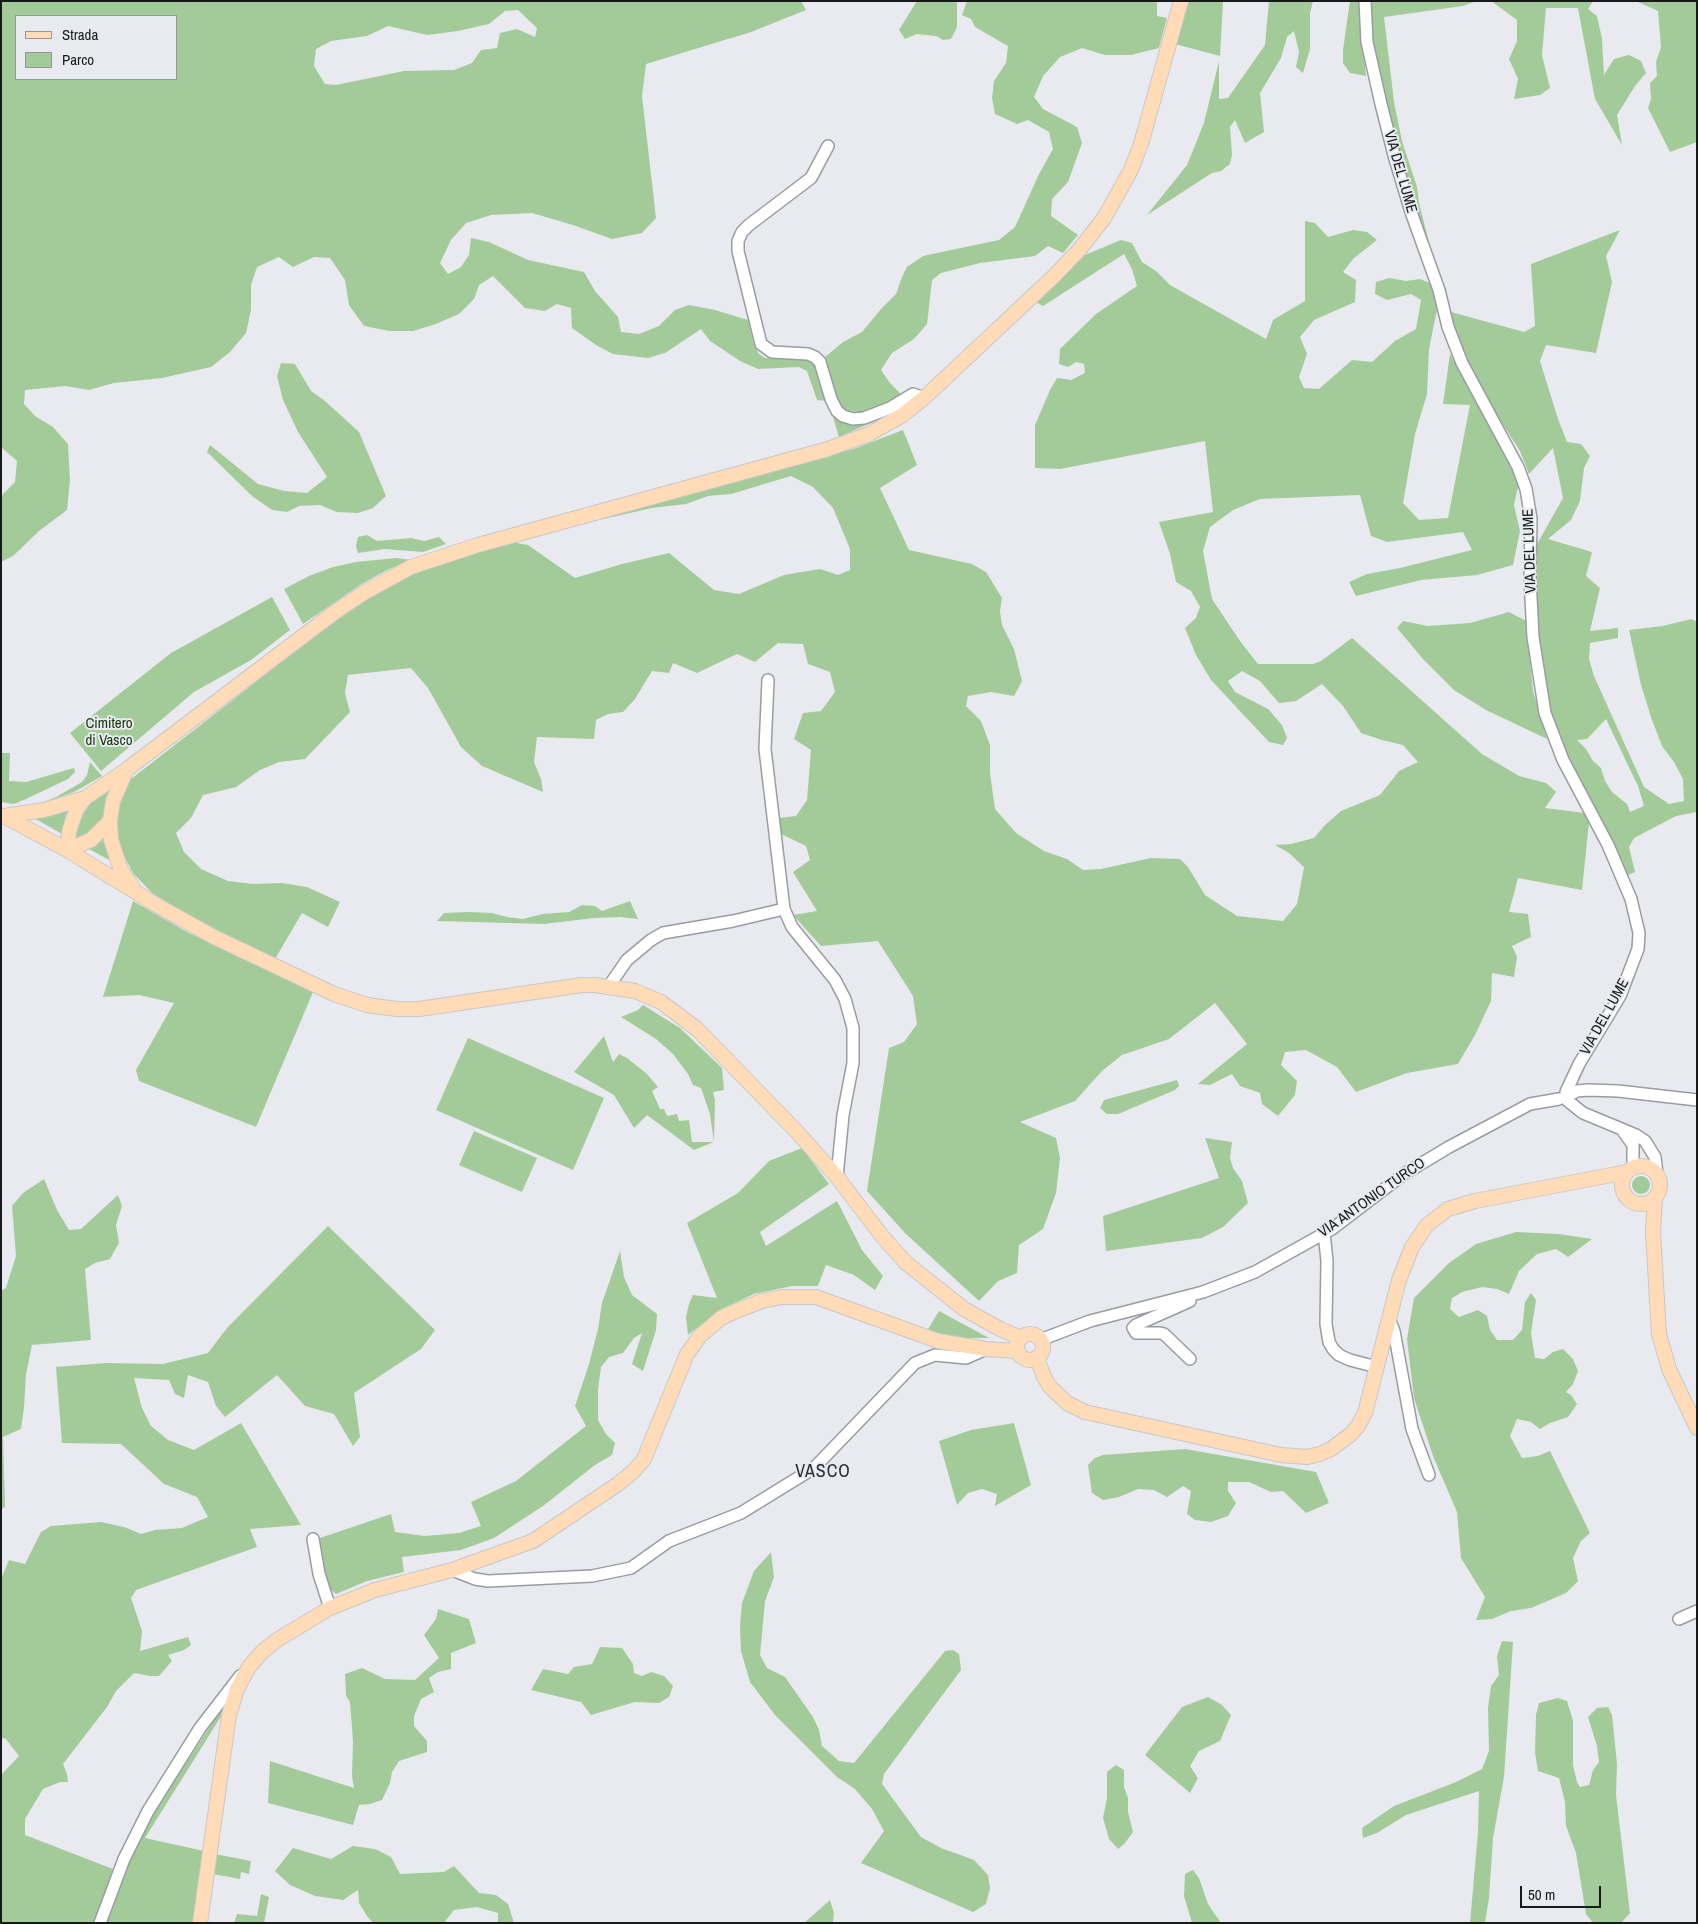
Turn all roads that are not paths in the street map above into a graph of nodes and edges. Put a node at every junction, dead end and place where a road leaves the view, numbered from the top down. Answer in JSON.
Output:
{"nodes":[{"id":1,"x":1181,"y":1,"type":"edge"},
{"id":2,"x":1364,"y":1,"type":"edge"},
{"id":3,"x":828,"y":146,"type":"dead end"},
{"id":4,"x":924,"y":398,"type":"junction"},
{"id":5,"x":768,"y":680,"type":"dead end"},
{"id":6,"x":126,"y":770,"type":"junction"},
{"id":7,"x":84,"y":798,"type":"junction"},
{"id":8,"x":3,"y":815,"type":"edge"},
{"id":9,"x":110,"y":821,"type":"junction"},
{"id":10,"x":67,"y":850,"type":"junction"},
{"id":11,"x":136,"y":891,"type":"junction"},
{"id":12,"x":784,"y":909,"type":"junction"},
{"id":13,"x":609,"y":986,"type":"junction"},
{"id":14,"x":1566,"y":1097,"type":"junction"},
{"id":15,"x":1697,"y":1100,"type":"edge"},
{"id":16,"x":1622,"y":1129,"type":"junction"},
{"id":17,"x":1630,"y":1170,"type":"junction"},
{"id":18,"x":1657,"y":1174,"type":"junction"},
{"id":19,"x":837,"y":1178,"type":"junction"},
{"id":20,"x":1581,"y":1180,"type":"junction"},
{"id":21,"x":1624,"y":1193,"type":"junction"},
{"id":22,"x":1655,"y":1198,"type":"junction"},
{"id":23,"x":1638,"y":1204,"type":"junction"},
{"id":24,"x":1653,"y":1232,"type":"junction"},
{"id":25,"x":1324,"y":1233,"type":"junction"},
{"id":26,"x":1203,"y":1292,"type":"junction"},
{"id":27,"x":1389,"y":1319,"type":"junction"},
{"id":28,"x":1040,"y":1340,"type":"junction"},
{"id":29,"x":1019,"y":1344,"type":"junction"},
{"id":30,"x":986,"y":1349,"type":"junction"},
{"id":31,"x":1037,"y":1358,"type":"junction"},
{"id":32,"x":1190,"y":1359,"type":"dead end"},
{"id":33,"x":1377,"y":1367,"type":"junction"},
{"id":34,"x":1697,"y":1428,"type":"edge"},
{"id":35,"x":1429,"y":1475,"type":"dead end"},
{"id":36,"x":313,"y":1539,"type":"dead end"},
{"id":37,"x":452,"y":1570,"type":"junction"},
{"id":38,"x":330,"y":1608,"type":"junction"},
{"id":39,"x":1697,"y":1611,"type":"edge"},
{"id":40,"x":1679,"y":1619,"type":"dead end"},
{"id":41,"x":249,"y":1667,"type":"junction"},
{"id":42,"x":100,"y":1923,"type":"edge"},
{"id":43,"x":200,"y":1923,"type":"edge"}],
"edges":[{"from":1,"to":4,"type":"main road"},
{"from":2,"to":14,"type":"street","name":"VIA DEL LUME"},
{"from":3,"to":4,"type":"street"},
{"from":4,"to":6,"type":"main road"},
{"from":5,"to":12,"type":"street"},
{"from":6,"to":7,"type":"main road"},
{"from":6,"to":9,"type":"main road"},
{"from":7,"to":8,"type":"main road"},
{"from":7,"to":10,"type":"main road"},
{"from":8,"to":10,"type":"main road"},
{"from":9,"to":10,"type":"main road"},
{"from":9,"to":11,"type":"main road"},
{"from":10,"to":11,"type":"main road"},
{"from":11,"to":13,"type":"main road"},
{"from":12,"to":13,"type":"street"},
{"from":12,"to":19,"type":"street"},
{"from":13,"to":19,"type":"main road"},
{"from":14,"to":15,"type":"street","name":"VIA ANTONIO TURCO"},
{"from":14,"to":16,"type":"street"},
{"from":14,"to":25,"type":"street","name":"VIA ANTONIO TURCO"},
{"from":16,"to":17,"type":"street"},
{"from":16,"to":18,"type":"street"},
{"from":17,"to":18,"type":"main road"},
{"from":17,"to":20,"type":"main road"},
{"from":17,"to":21,"type":"main road"},
{"from":18,"to":22,"type":"main road"},
{"from":19,"to":29,"type":"main road"},
{"from":20,"to":21,"type":"main road"},
{"from":20,"to":27,"type":"main road"},
{"from":21,"to":23,"type":"main road"},
{"from":22,"to":23,"type":"main road"},
{"from":22,"to":24,"type":"main road"},
{"from":23,"to":24,"type":"main road"},
{"from":24,"to":34,"type":"main road"},
{"from":25,"to":26,"type":"street","name":"VIA ANTONIO TURCO"},
{"from":25,"to":33,"type":"street"},
{"from":26,"to":28,"type":"street","name":"VIA ANTONIO TURCO"},
{"from":26,"to":32,"type":"street"},
{"from":27,"to":33,"type":"main road"},
{"from":27,"to":35,"type":"street"},
{"from":28,"to":29,"type":"main road"},
{"from":28,"to":31,"type":"main road"},
{"from":29,"to":30,"type":"main road"},
{"from":29,"to":31,"type":"main road"},
{"from":30,"to":37,"type":"street"},
{"from":30,"to":37,"type":"main road"},
{"from":31,"to":33,"type":"main road"},
{"from":36,"to":38,"type":"street"},
{"from":37,"to":38,"type":"main road"},
{"from":38,"to":41,"type":"main road"},
{"from":39,"to":40,"type":"street"},
{"from":41,"to":42,"type":"street"},
{"from":41,"to":43,"type":"main road"}]}
